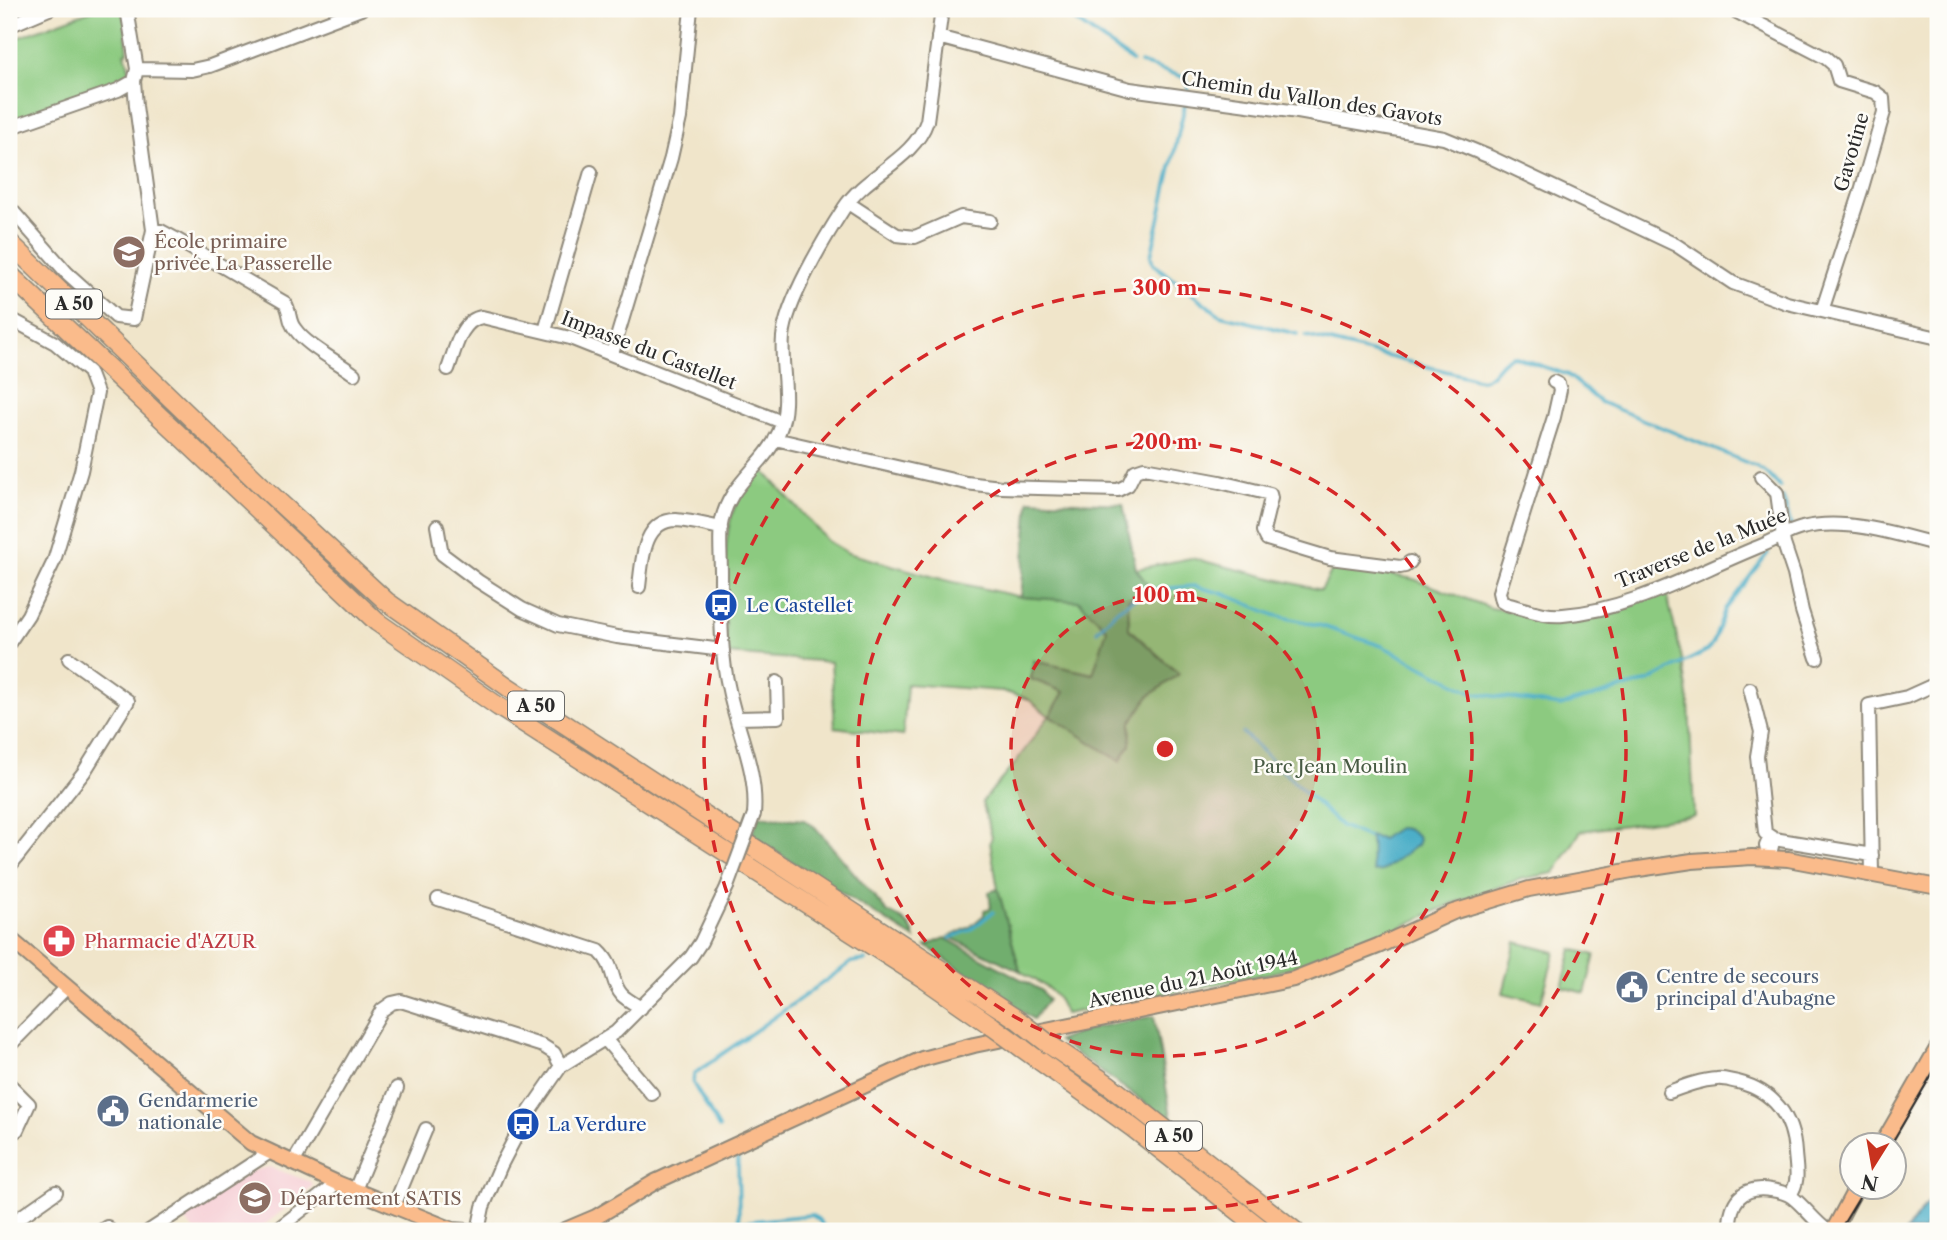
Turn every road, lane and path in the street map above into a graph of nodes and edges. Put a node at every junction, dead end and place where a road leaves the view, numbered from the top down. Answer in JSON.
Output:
{"nodes":[{"id":1,"x":49,"y":9,"type":"edge"},
{"id":2,"x":127,"y":9,"type":"edge"},
{"id":3,"x":360,"y":9,"type":"edge"},
{"id":4,"x":691,"y":9,"type":"edge"},
{"id":5,"x":942,"y":9,"type":"edge"},
{"id":6,"x":1731,"y":9,"type":"edge"},
{"id":7,"x":10,"y":24,"type":"edge"},
{"id":8,"x":938,"y":37,"type":"junction"},
{"id":9,"x":135,"y":75,"type":"junction"},
{"id":10,"x":109,"y":93,"type":"junction"},
{"id":11,"x":136,"y":106,"type":"junction"},
{"id":12,"x":9,"y":128,"type":"edge"},
{"id":13,"x":591,"y":173,"type":"dead end"},
{"id":14,"x":848,"y":203,"type":"junction"},
{"id":15,"x":9,"y":206,"type":"edge"},
{"id":16,"x":990,"y":221,"type":"dead end"},
{"id":17,"x":153,"y":230,"type":"junction"},
{"id":18,"x":9,"y":242,"type":"edge"},
{"id":19,"x":9,"y":274,"type":"edge"},
{"id":20,"x":1822,"y":311,"type":"junction"},
{"id":21,"x":9,"y":318,"type":"edge"},
{"id":22,"x":545,"y":331,"type":"junction"},
{"id":23,"x":1938,"y":338,"type":"edge"},
{"id":24,"x":612,"y":354,"type":"junction"},
{"id":25,"x":448,"y":369,"type":"dead end"},
{"id":26,"x":354,"y":374,"type":"dead end"},
{"id":27,"x":1554,"y":382,"type":"dead end"},
{"id":28,"x":782,"y":422,"type":"junction"},
{"id":29,"x":775,"y":439,"type":"junction"},
{"id":30,"x":1761,"y":477,"type":"dead end"},
{"id":31,"x":437,"y":526,"type":"dead end"},
{"id":32,"x":721,"y":528,"type":"junction"},
{"id":33,"x":1784,"y":537,"type":"junction"},
{"id":34,"x":1938,"y":545,"type":"edge"},
{"id":35,"x":1410,"y":562,"type":"dead end"},
{"id":36,"x":639,"y":587,"type":"dead end"},
{"id":37,"x":9,"y":643,"type":"edge"},
{"id":38,"x":723,"y":650,"type":"junction"},
{"id":39,"x":1817,"y":657,"type":"dead end"},
{"id":40,"x":69,"y":659,"type":"dead end"},
{"id":41,"x":777,"y":682,"type":"dead end"},
{"id":42,"x":1938,"y":683,"type":"edge"},
{"id":43,"x":1750,"y":689,"type":"dead end"},
{"id":44,"x":737,"y":718,"type":"junction"},
{"id":45,"x":1770,"y":838,"type":"junction"},
{"id":46,"x":1872,"y":855,"type":"junction"},
{"id":47,"x":1769,"y":858,"type":"junction"},
{"id":48,"x":9,"y":867,"type":"edge"},
{"id":49,"x":1872,"y":874,"type":"junction"},
{"id":50,"x":1938,"y":887,"type":"edge"},
{"id":51,"x":438,"y":899,"type":"dead end"},
{"id":52,"x":9,"y":938,"type":"edge"},
{"id":53,"x":66,"y":988,"type":"junction"},
{"id":54,"x":641,"y":1007,"type":"junction"},
{"id":55,"x":604,"y":1039,"type":"junction"},
{"id":56,"x":9,"y":1046,"type":"edge"},
{"id":57,"x":1938,"y":1047,"type":"edge"},
{"id":58,"x":561,"y":1066,"type":"junction"},
{"id":59,"x":9,"y":1083,"type":"edge"},
{"id":60,"x":397,"y":1088,"type":"dead end"},
{"id":61,"x":1669,"y":1092,"type":"dead end"},
{"id":62,"x":652,"y":1094,"type":"dead end"},
{"id":63,"x":426,"y":1129,"type":"dead end"},
{"id":64,"x":1889,"y":1132,"type":"edge"},
{"id":65,"x":9,"y":1135,"type":"edge"},
{"id":66,"x":270,"y":1152,"type":"junction"},
{"id":67,"x":293,"y":1163,"type":"junction"},
{"id":68,"x":337,"y":1183,"type":"junction"},
{"id":69,"x":355,"y":1190,"type":"junction"},
{"id":70,"x":56,"y":1192,"type":"dead end"},
{"id":71,"x":1790,"y":1195,"type":"junction"},
{"id":72,"x":1848,"y":1202,"type":"edge"},
{"id":73,"x":394,"y":1206,"type":"junction"},
{"id":74,"x":9,"y":1225,"type":"edge"},
{"id":75,"x":101,"y":1231,"type":"edge"},
{"id":76,"x":110,"y":1231,"type":"edge"},
{"id":77,"x":149,"y":1231,"type":"edge"},
{"id":78,"x":275,"y":1231,"type":"edge"},
{"id":79,"x":457,"y":1231,"type":"edge"},
{"id":80,"x":478,"y":1231,"type":"edge"},
{"id":81,"x":563,"y":1231,"type":"edge"},
{"id":82,"x":1264,"y":1231,"type":"edge"},
{"id":83,"x":1295,"y":1231,"type":"edge"},
{"id":84,"x":1730,"y":1231,"type":"edge"},
{"id":85,"x":1830,"y":1231,"type":"edge"}],
"edges":[{"from":1,"to":7,"type":"street"},
{"from":2,"to":9,"type":"street"},
{"from":3,"to":9,"type":"street"},
{"from":4,"to":24,"type":"street"},
{"from":5,"to":8,"type":"street"},
{"from":6,"to":20,"type":"street","name":"Gavotine"},
{"from":8,"to":14,"type":"street"},
{"from":8,"to":20,"type":"street","name":"Chemin du Vallon des Gavots"},
{"from":9,"to":10,"type":"street"},
{"from":9,"to":11,"type":"street"},
{"from":10,"to":11,"type":"street"},
{"from":10,"to":12,"type":"street"},
{"from":11,"to":17,"type":"street"},
{"from":13,"to":22,"type":"street"},
{"from":14,"to":16,"type":"street"},
{"from":14,"to":28,"type":"street"},
{"from":15,"to":17,"type":"street"},
{"from":17,"to":26,"type":"street"},
{"from":18,"to":83,"type":"highway","number":"A 50","bridge":true},
{"from":19,"to":82,"type":"highway","number":"A 50","bridge":true},
{"from":20,"to":23,"type":"street","name":"Chemin du Vallon des Gavots"},
{"from":21,"to":37,"type":"street"},
{"from":22,"to":24,"type":"street","name":"Impasse du Castellet"},
{"from":22,"to":25,"type":"street","name":"Impasse du Castellet"},
{"from":24,"to":28,"type":"street","name":"Impasse du Castellet"},
{"from":27,"to":33,"type":"street","name":"Traverse de la Muée"},
{"from":28,"to":29,"type":"street"},
{"from":29,"to":32,"type":"street"},
{"from":29,"to":35,"type":"street"},
{"from":30,"to":33,"type":"street"},
{"from":31,"to":38,"type":"street"},
{"from":32,"to":36,"type":"street"},
{"from":32,"to":38,"type":"street"},
{"from":33,"to":34,"type":"street","name":"Traverse de la Muée"},
{"from":33,"to":39,"type":"street"},
{"from":38,"to":44,"type":"street"},
{"from":40,"to":48,"type":"street"},
{"from":41,"to":44,"type":"street"},
{"from":42,"to":46,"type":"street"},
{"from":43,"to":45,"type":"street"},
{"from":44,"to":54,"type":"street","bridge":true},
{"from":45,"to":46,"type":"street"},
{"from":45,"to":47,"type":"street"},
{"from":46,"to":49,"type":"street"},
{"from":47,"to":49,"type":"main road","name":"Avenue du 21 Août 1944"},
{"from":47,"to":81,"type":"main road","name":"Avenue du 21 Août 1944"},
{"from":49,"to":50,"type":"main road","name":"Avenue du 21 Août 1944"},
{"from":51,"to":54,"type":"street"},
{"from":52,"to":53,"type":"main road"},
{"from":53,"to":56,"type":"street"},
{"from":53,"to":66,"type":"main road"},
{"from":54,"to":55,"type":"street"},
{"from":55,"to":58,"type":"street"},
{"from":55,"to":62,"type":"street"},
{"from":57,"to":64,"type":"main road"},
{"from":58,"to":67,"type":"street"},
{"from":58,"to":80,"type":"street"},
{"from":59,"to":65,"type":"street"},
{"from":60,"to":69,"type":"street"},
{"from":61,"to":71,"type":"street"},
{"from":63,"to":73,"type":"street"},
{"from":66,"to":67,"type":"main road"},
{"from":66,"to":77,"type":"street"},
{"from":67,"to":68,"type":"main road"},
{"from":68,"to":69,"type":"main road"},
{"from":68,"to":78,"type":"street"},
{"from":69,"to":73,"type":"main road"},
{"from":70,"to":74,"type":"street"},
{"from":71,"to":84,"type":"street"},
{"from":71,"to":85,"type":"street"},
{"from":72,"to":85,"type":"main road"},
{"from":73,"to":79,"type":"main road"},
{"from":75,"to":76,"type":"street"}]}
